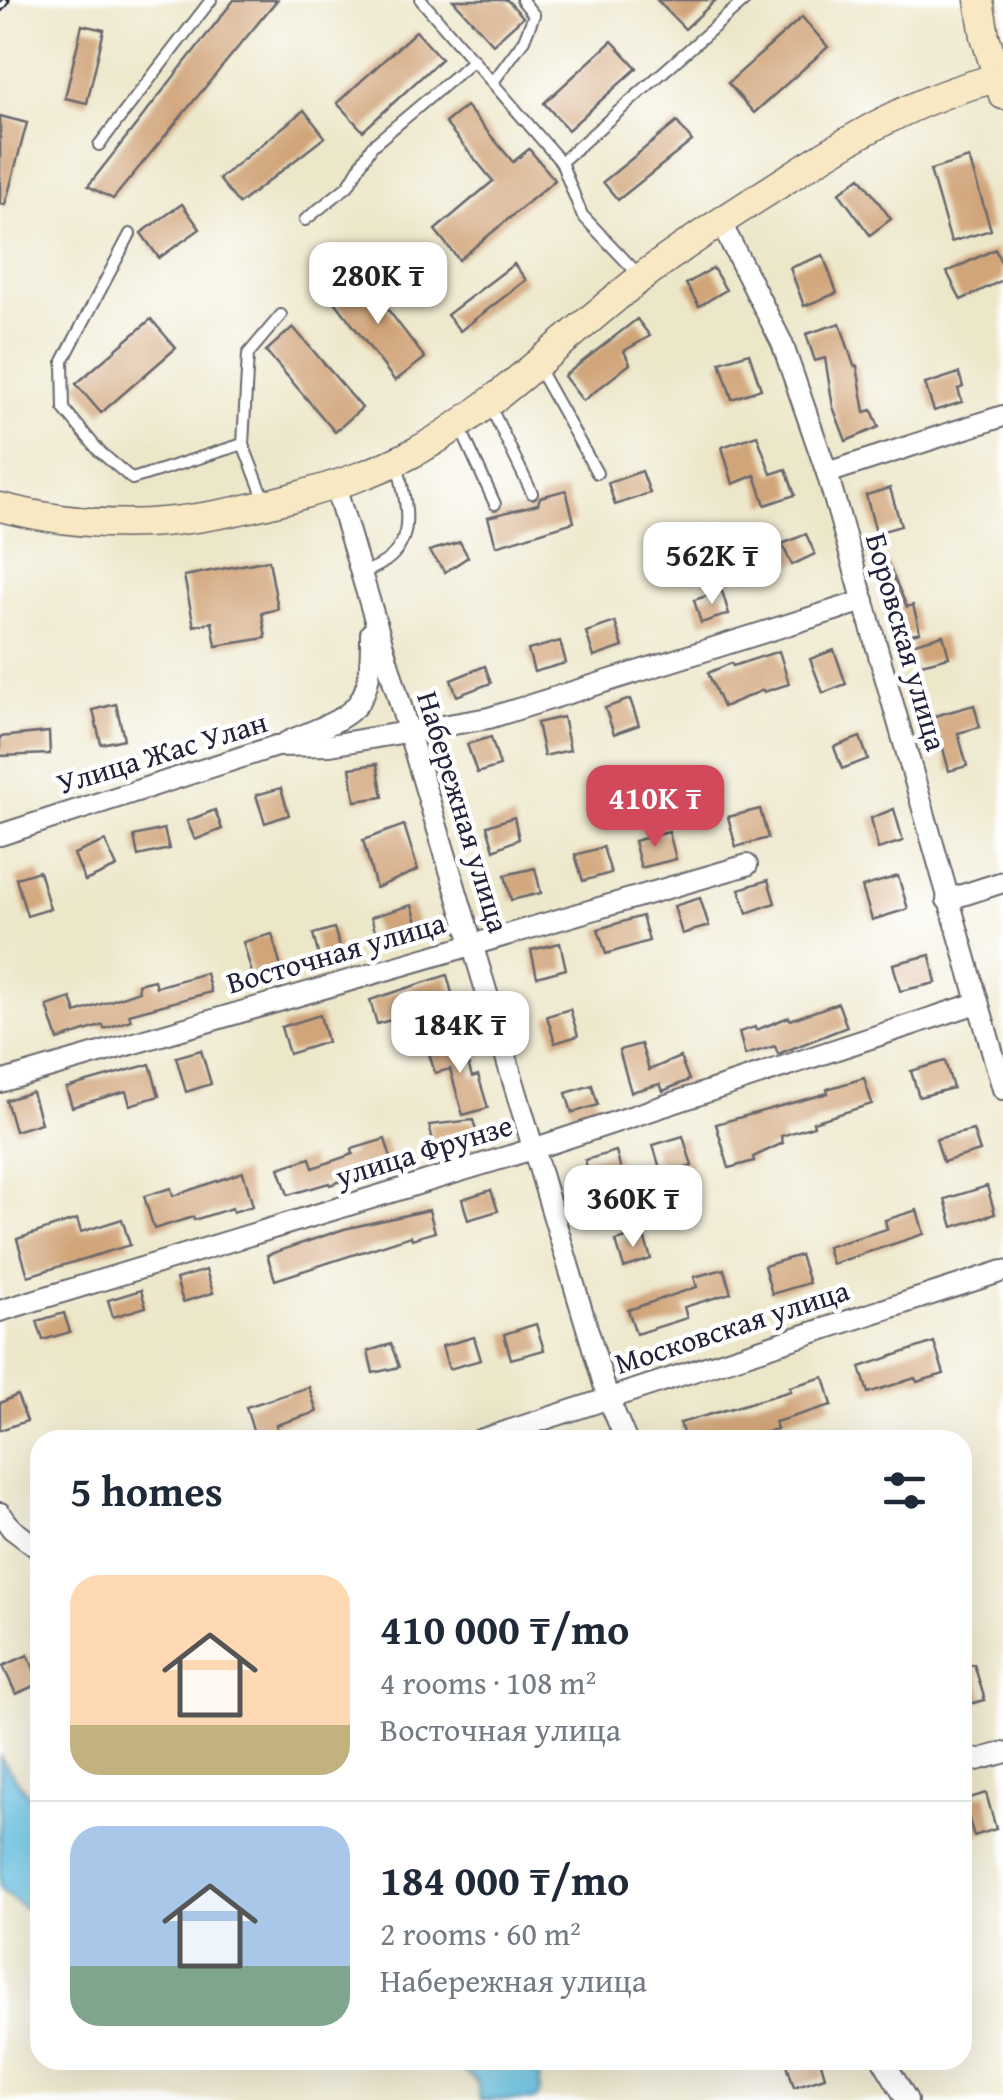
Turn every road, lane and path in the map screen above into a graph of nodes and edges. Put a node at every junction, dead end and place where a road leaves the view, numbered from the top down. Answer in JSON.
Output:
{"nodes":[{"id":1,"x":212,"y":0,"type":"edge"},
{"id":2,"x":421,"y":0,"type":"edge"},
{"id":3,"x":522,"y":0,"type":"edge"},
{"id":4,"x":745,"y":0,"type":"edge"},
{"id":5,"x":979,"y":0,"type":"edge"},
{"id":6,"x":474,"y":60,"type":"junction"},
{"id":7,"x":999,"y":73,"type":"edge"},
{"id":8,"x":493,"y":82,"type":"junction"},
{"id":9,"x":98,"y":145,"type":"dead end"},
{"id":10,"x":561,"y":162,"type":"junction"},
{"id":11,"x":305,"y":220,"type":"dead end"},
{"id":12,"x":720,"y":222,"type":"junction"},
{"id":13,"x":130,"y":234,"type":"dead end"},
{"id":14,"x":642,"y":277,"type":"junction"},
{"id":15,"x":280,"y":316,"type":"dead end"},
{"id":16,"x":534,"y":363,"type":"junction"},
{"id":17,"x":487,"y":401,"type":"junction"},
{"id":18,"x":1003,"y":416,"type":"edge"},
{"id":19,"x":459,"y":424,"type":"junction"},
{"id":20,"x":243,"y":444,"type":"junction"},
{"id":21,"x":397,"y":461,"type":"junction"},
{"id":22,"x":827,"y":472,"type":"junction"},
{"id":23,"x":597,"y":473,"type":"dead end"},
{"id":24,"x":336,"y":486,"type":"junction"},
{"id":25,"x":532,"y":493,"type":"dead end"},
{"id":26,"x":267,"y":504,"type":"junction"},
{"id":27,"x":495,"y":504,"type":"dead end"},
{"id":28,"x":0,"y":508,"type":"edge"},
{"id":29,"x":361,"y":573,"type":"junction"},
{"id":30,"x":864,"y":601,"type":"junction"},
{"id":31,"x":370,"y":606,"type":"junction"},
{"id":32,"x":407,"y":732,"type":"junction"},
{"id":33,"x":276,"y":746,"type":"junction"},
{"id":34,"x":0,"y":835,"type":"edge"},
{"id":35,"x":747,"y":864,"type":"dead end"},
{"id":36,"x":1003,"y":882,"type":"edge"},
{"id":37,"x":947,"y":900,"type":"junction"},
{"id":38,"x":471,"y":945,"type":"junction"},
{"id":39,"x":977,"y":1004,"type":"junction"},
{"id":40,"x":0,"y":1082,"type":"edge"},
{"id":41,"x":1003,"y":1089,"type":"edge"},
{"id":42,"x":536,"y":1148,"type":"junction"},
{"id":43,"x":1003,"y":1270,"type":"edge"},
{"id":44,"x":0,"y":1312,"type":"edge"},
{"id":45,"x":608,"y":1398,"type":"junction"},
{"id":46,"x":510,"y":1430,"type":"edge"},
{"id":47,"x":622,"y":1430,"type":"edge"},
{"id":48,"x":0,"y":1514,"type":"edge"},
{"id":49,"x":30,"y":1542,"type":"edge"},
{"id":50,"x":1003,"y":1753,"type":"edge"},
{"id":51,"x":972,"y":1761,"type":"edge"},
{"id":52,"x":890,"y":2070,"type":"edge"},
{"id":53,"x":907,"y":2100,"type":"edge"}],
"edges":[{"from":1,"to":9,"type":"lane"},
{"from":2,"to":6,"type":"lane"},
{"from":3,"to":8,"type":"lane"},
{"from":4,"to":10,"type":"lane"},
{"from":5,"to":7,"type":"main road"},
{"from":6,"to":8,"type":"lane"},
{"from":6,"to":11,"type":"lane"},
{"from":7,"to":12,"type":"main road"},
{"from":8,"to":10,"type":"lane"},
{"from":10,"to":14,"type":"lane"},
{"from":12,"to":14,"type":"main road"},
{"from":12,"to":22,"type":"street","name":"Боровская улица"},
{"from":13,"to":20,"type":"lane"},
{"from":14,"to":16,"type":"main road"},
{"from":15,"to":20,"type":"lane"},
{"from":16,"to":17,"type":"main road"},
{"from":16,"to":23,"type":"lane"},
{"from":17,"to":19,"type":"main road"},
{"from":17,"to":25,"type":"lane"},
{"from":18,"to":22,"type":"street"},
{"from":19,"to":21,"type":"main road"},
{"from":19,"to":27,"type":"lane"},
{"from":20,"to":26,"type":"lane"},
{"from":21,"to":24,"type":"main road"},
{"from":21,"to":29,"type":"lane"},
{"from":22,"to":30,"type":"street","name":"Боровская улица"},
{"from":24,"to":26,"type":"main road"},
{"from":24,"to":29,"type":"street","name":"Набережная улица"},
{"from":26,"to":28,"type":"main road"},
{"from":29,"to":31,"type":"street","name":"Набережная улица"},
{"from":30,"to":32,"type":"street","name":"Улица Жас Улан"},
{"from":30,"to":37,"type":"street","name":"Боровская улица"},
{"from":31,"to":32,"type":"street","name":"Набережная улица"},
{"from":31,"to":33,"type":"street"},
{"from":32,"to":33,"type":"street","name":"Улица Жас Улан"},
{"from":32,"to":38,"type":"street","name":"Набережная улица"},
{"from":33,"to":34,"type":"street","name":"Улица Жас Улан"},
{"from":35,"to":38,"type":"street","name":"Восточная улица"},
{"from":36,"to":37,"type":"street"},
{"from":37,"to":39,"type":"street","name":"Боровская улица"},
{"from":38,"to":40,"type":"street","name":"Восточная улица"},
{"from":38,"to":42,"type":"street","name":"Набережная улица"},
{"from":39,"to":41,"type":"street","name":"Боровская улица"},
{"from":39,"to":42,"type":"street","name":"улица Фрунзе"},
{"from":42,"to":44,"type":"street","name":"улица Фрунзе"},
{"from":42,"to":45,"type":"street","name":"Набережная улица"},
{"from":43,"to":45,"type":"street","name":"Московская улица"},
{"from":45,"to":46,"type":"street","name":"Московская улица"},
{"from":45,"to":47,"type":"street","name":"Набережная улица"},
{"from":48,"to":49,"type":"street"},
{"from":50,"to":51,"type":"street"},
{"from":52,"to":53,"type":"street"}]}
